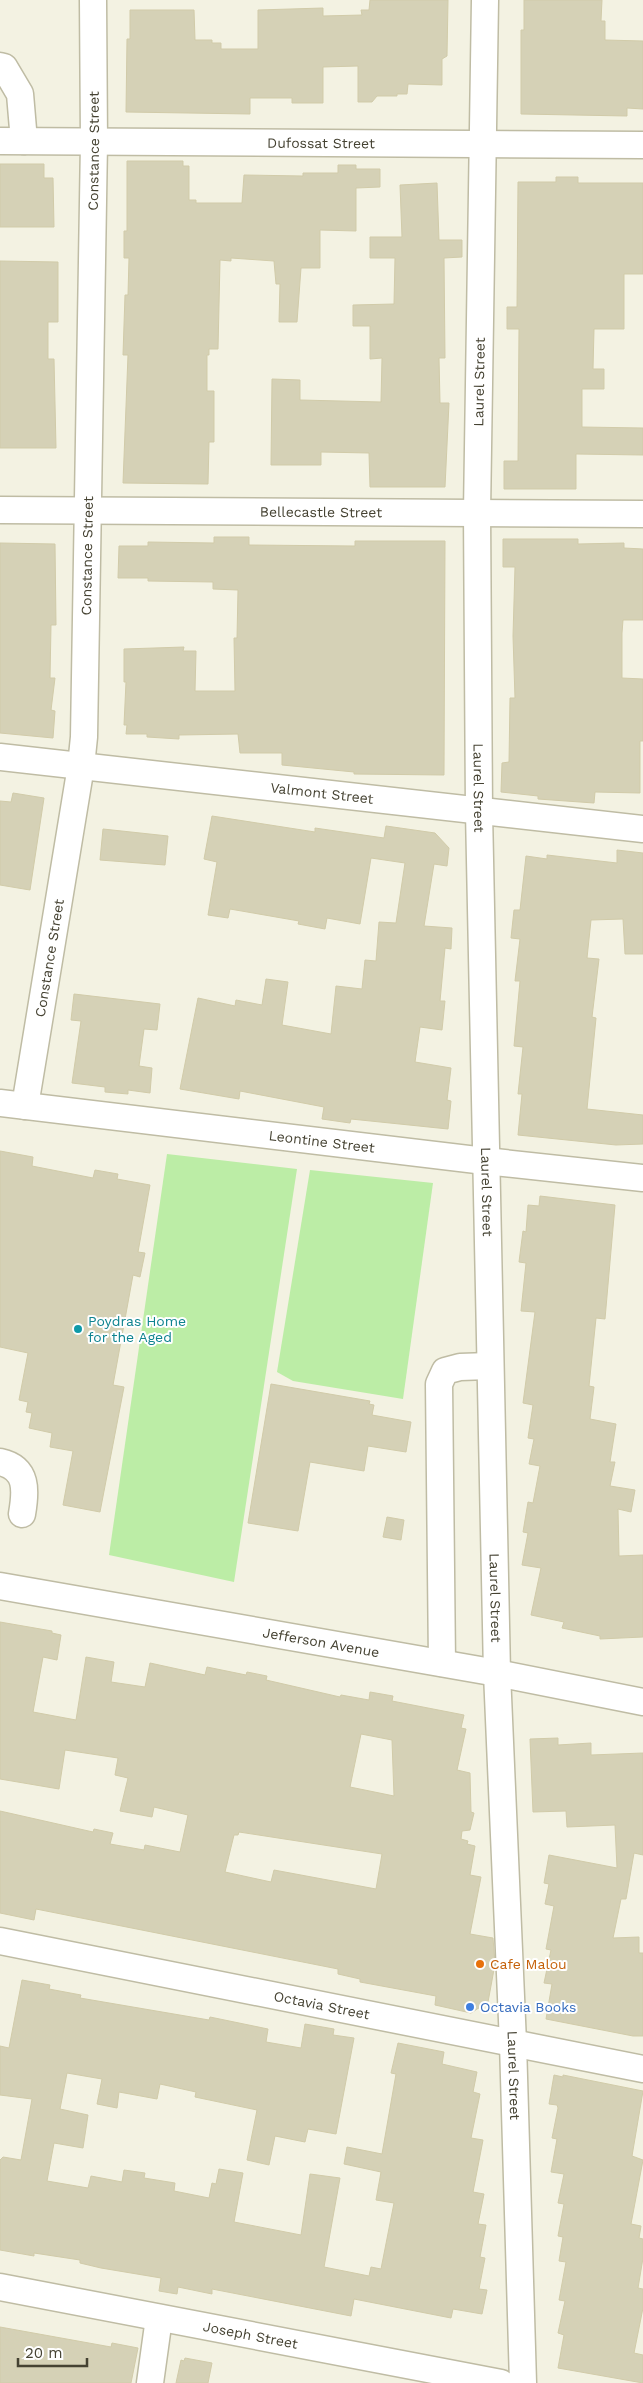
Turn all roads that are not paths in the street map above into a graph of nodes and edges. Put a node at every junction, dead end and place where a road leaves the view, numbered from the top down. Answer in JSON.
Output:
{"nodes":[{"id":1,"x":93,"y":0,"type":"edge"},
{"id":2,"x":485,"y":0,"type":"edge"},
{"id":3,"x":0,"y":66,"type":"edge"},
{"id":4,"x":12,"y":141,"type":"edge"},
{"id":5,"x":94,"y":142,"type":"junction"},
{"id":6,"x":483,"y":145,"type":"junction"},
{"id":7,"x":643,"y":146,"type":"edge"},
{"id":8,"x":0,"y":510,"type":"edge"},
{"id":9,"x":88,"y":510,"type":"junction"},
{"id":10,"x":477,"y":512,"type":"junction"},
{"id":11,"x":643,"y":514,"type":"edge"},
{"id":12,"x":0,"y":757,"type":"edge"},
{"id":13,"x":81,"y":766,"type":"junction"},
{"id":14,"x":478,"y":812,"type":"junction"},
{"id":15,"x":643,"y":829,"type":"edge"},
{"id":16,"x":12,"y":1105,"type":"edge"},
{"id":17,"x":485,"y":1161,"type":"junction"},
{"id":18,"x":643,"y":1178,"type":"edge"},
{"id":19,"x":490,"y":1366,"type":"junction"},
{"id":20,"x":0,"y":1462,"type":"edge"},
{"id":21,"x":22,"y":1514,"type":"dead end"},
{"id":22,"x":0,"y":1586,"type":"edge"},
{"id":23,"x":442,"y":1663,"type":"junction"},
{"id":24,"x":497,"y":1673,"type":"junction"},
{"id":25,"x":643,"y":1702,"type":"edge"},
{"id":26,"x":0,"y":1941,"type":"edge"},
{"id":27,"x":513,"y":2043,"type":"junction"},
{"id":28,"x":643,"y":2068,"type":"edge"},
{"id":29,"x":0,"y":2287,"type":"edge"},
{"id":30,"x":159,"y":2318,"type":"junction"},
{"id":31,"x":150,"y":2383,"type":"edge"},
{"id":32,"x":501,"y":2383,"type":"edge"},
{"id":33,"x":523,"y":2383,"type":"edge"}],
"edges":[{"from":1,"to":5,"type":"street","name":"Constance Street"},
{"from":2,"to":6,"type":"street","name":"Laurel Street"},
{"from":3,"to":4,"type":"street"},
{"from":4,"to":5,"type":"street","name":"Dufossat Street"},
{"from":5,"to":6,"type":"street","name":"Dufossat Street"},
{"from":5,"to":9,"type":"street","name":"Constance Street"},
{"from":6,"to":7,"type":"street","name":"Dufossat Street"},
{"from":6,"to":10,"type":"street","name":"Laurel Street"},
{"from":8,"to":9,"type":"street","name":"Bellecastle Street"},
{"from":9,"to":10,"type":"street","name":"Bellecastle Street"},
{"from":9,"to":13,"type":"street","name":"Constance Street"},
{"from":10,"to":11,"type":"street","name":"Bellecastle Street"},
{"from":10,"to":14,"type":"street","name":"Laurel Street"},
{"from":12,"to":13,"type":"street","name":"Valmont Street"},
{"from":13,"to":14,"type":"street","name":"Valmont Street"},
{"from":13,"to":16,"type":"street","name":"Constance Street"},
{"from":14,"to":15,"type":"street","name":"Valmont Street"},
{"from":14,"to":17,"type":"street","name":"Laurel Street"},
{"from":16,"to":17,"type":"street","name":"Leontine Street"},
{"from":17,"to":18,"type":"street","name":"Leontine Street"},
{"from":17,"to":19,"type":"street","name":"Laurel Street"},
{"from":19,"to":23,"type":"street"},
{"from":19,"to":24,"type":"street","name":"Laurel Street"},
{"from":20,"to":21,"type":"street"},
{"from":22,"to":23,"type":"street","name":"Jefferson Avenue"},
{"from":23,"to":24,"type":"street","name":"Jefferson Avenue"},
{"from":24,"to":25,"type":"street","name":"Jefferson Avenue"},
{"from":24,"to":27,"type":"street","name":"Laurel Street"},
{"from":26,"to":27,"type":"street","name":"Octavia Street"},
{"from":27,"to":28,"type":"street","name":"Octavia Street"},
{"from":27,"to":33,"type":"street","name":"Laurel Street"},
{"from":29,"to":30,"type":"street","name":"Joseph Street"},
{"from":30,"to":31,"type":"street"},
{"from":30,"to":32,"type":"street","name":"Joseph Street"}]}
